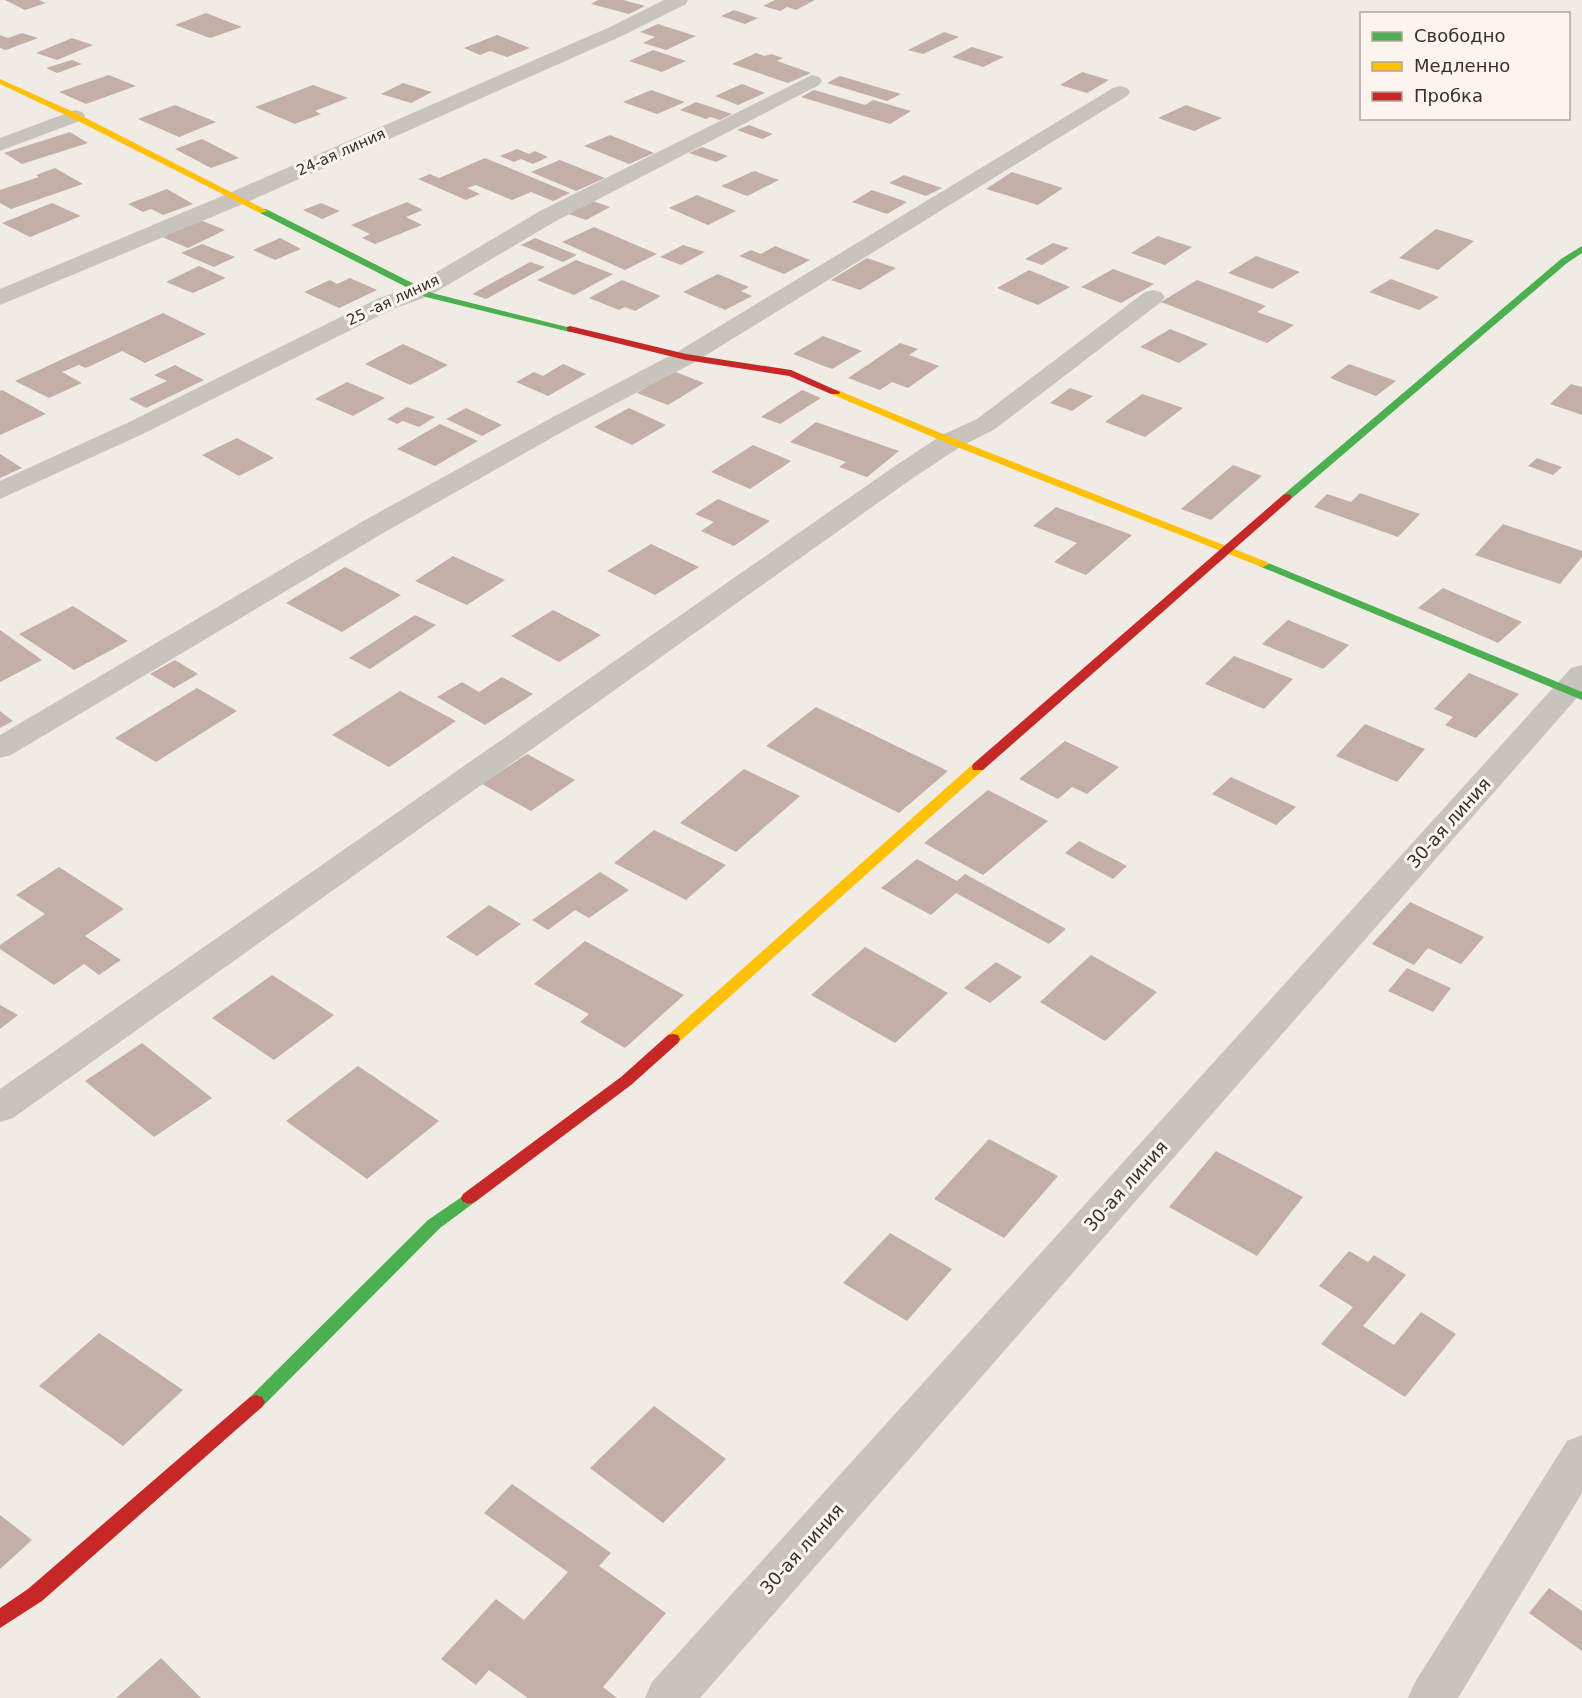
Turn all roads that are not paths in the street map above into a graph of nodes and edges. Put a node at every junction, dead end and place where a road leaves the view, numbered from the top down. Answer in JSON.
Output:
{"nodes":[{"id":1,"x":679,"y":0,"type":"edge"},
{"id":2,"x":0,"y":81,"type":"edge"},
{"id":3,"x":812,"y":81,"type":"dead end"},
{"id":4,"x":1120,"y":92,"type":"dead end"},
{"id":5,"x":75,"y":116,"type":"junction"},
{"id":6,"x":0,"y":145,"type":"edge"},
{"id":7,"x":235,"y":199,"type":"junction"},
{"id":8,"x":1582,"y":249,"type":"edge"},
{"id":9,"x":421,"y":291,"type":"junction"},
{"id":10,"x":1153,"y":297,"type":"dead end"},
{"id":11,"x":0,"y":298,"type":"edge"},
{"id":12,"x":686,"y":357,"type":"junction"},
{"id":13,"x":951,"y":441,"type":"junction"},
{"id":14,"x":0,"y":491,"type":"edge"},
{"id":15,"x":1227,"y":549,"type":"junction"},
{"id":16,"x":1577,"y":687,"type":"edge"},
{"id":17,"x":0,"y":748,"type":"edge"},
{"id":18,"x":0,"y":1108,"type":"edge"},
{"id":19,"x":1582,"y":1454,"type":"edge"},
{"id":20,"x":0,"y":1619,"type":"edge"},
{"id":21,"x":669,"y":1698,"type":"edge"},
{"id":22,"x":1432,"y":1698,"type":"edge"}],
"edges":[{"from":1,"to":7,"type":"street","name":"24-ая линия"},
{"from":2,"to":5,"type":"street"},
{"from":3,"to":9,"type":"street","name":"25 -ая линия"},
{"from":4,"to":12,"type":"street"},
{"from":5,"to":6,"type":"street"},
{"from":5,"to":7,"type":"street"},
{"from":7,"to":9,"type":"street"},
{"from":7,"to":11,"type":"street","name":"24-ая линия"},
{"from":8,"to":15,"type":"street"},
{"from":9,"to":12,"type":"street"},
{"from":9,"to":14,"type":"street","name":"25 -ая линия"},
{"from":10,"to":13,"type":"street"},
{"from":12,"to":13,"type":"street"},
{"from":12,"to":17,"type":"street"},
{"from":13,"to":15,"type":"street"},
{"from":13,"to":18,"type":"street"},
{"from":15,"to":16,"type":"street"},
{"from":15,"to":20,"type":"street"},
{"from":16,"to":21,"type":"street","name":"30-ая линия"},
{"from":19,"to":22,"type":"street"}]}
